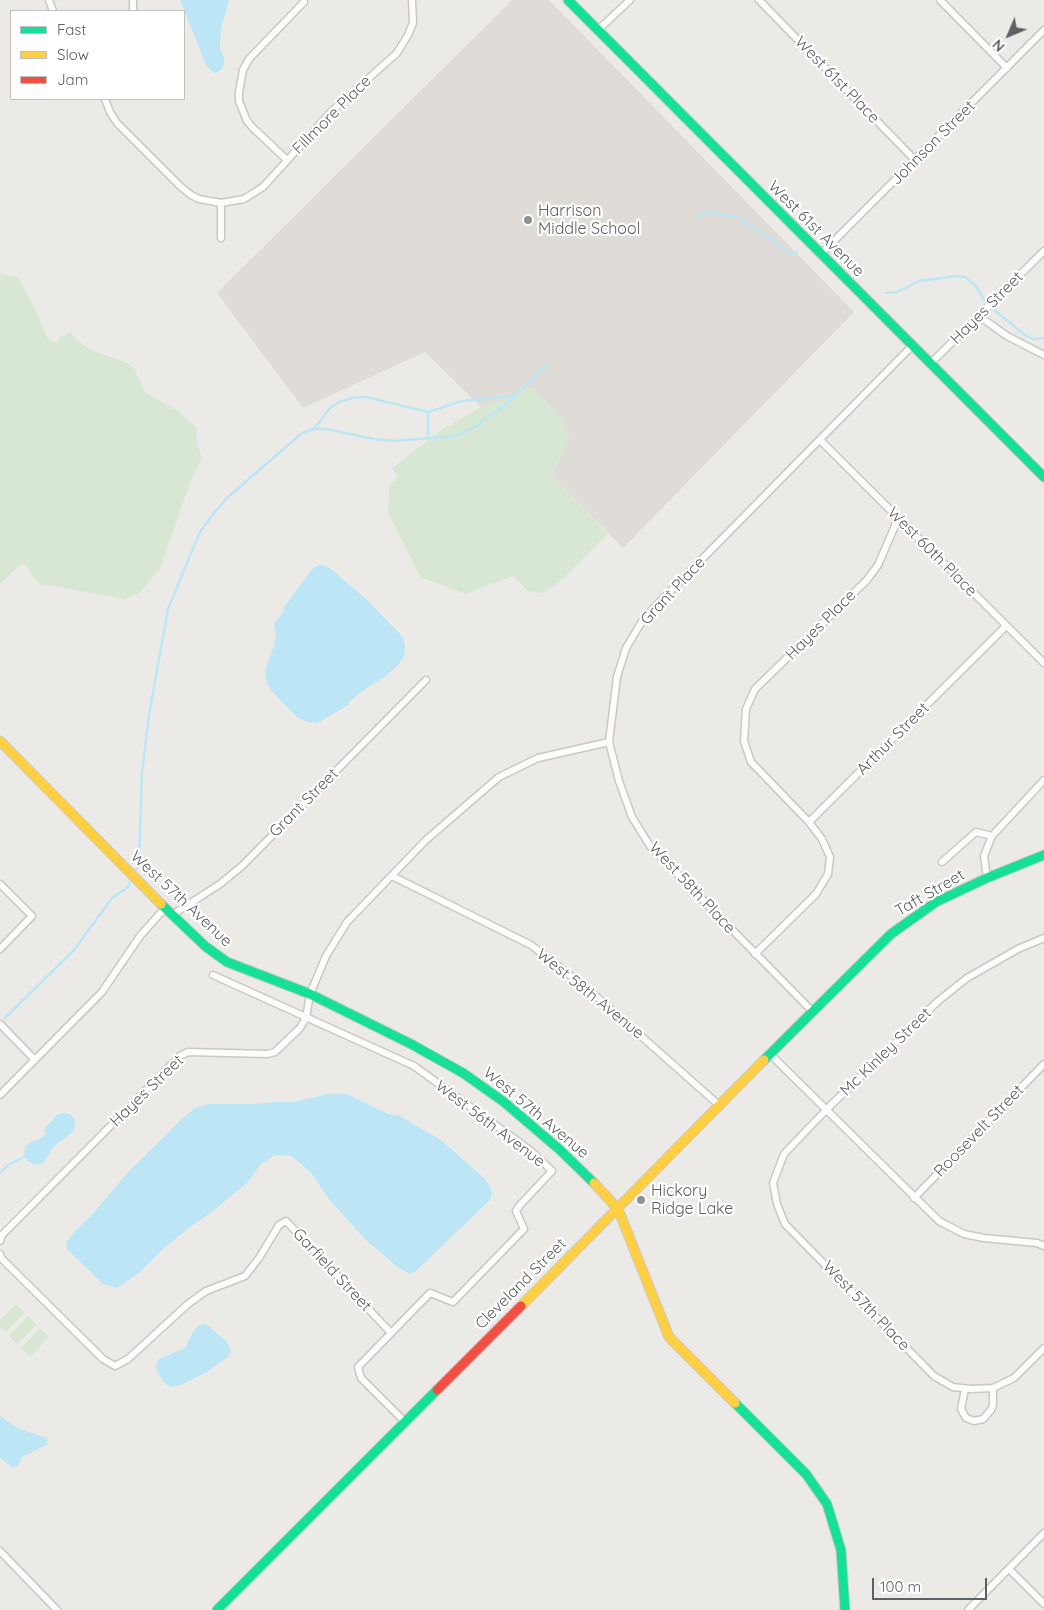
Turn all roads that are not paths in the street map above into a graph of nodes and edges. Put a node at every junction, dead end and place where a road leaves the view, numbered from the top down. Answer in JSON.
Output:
{"nodes":[{"id":1,"x":412,"y":0,"type":"edge"},
{"id":2,"x":568,"y":0,"type":"edge"},
{"id":3,"x":630,"y":0,"type":"edge"},
{"id":4,"x":759,"y":0,"type":"edge"},
{"id":5,"x":940,"y":0,"type":"edge"},
{"id":6,"x":304,"y":2,"type":"dead end"},
{"id":7,"x":598,"y":30,"type":"junction"},
{"id":8,"x":1044,"y":30,"type":"edge"},
{"id":9,"x":1007,"y":68,"type":"junction"},
{"id":10,"x":105,"y":100,"type":"edge"},
{"id":11,"x":287,"y":160,"type":"junction"},
{"id":12,"x":915,"y":160,"type":"junction"},
{"id":13,"x":221,"y":203,"type":"junction"},
{"id":14,"x":220,"y":238,"type":"dead end"},
{"id":15,"x":1044,"y":251,"type":"edge"},
{"id":16,"x":820,"y":255,"type":"junction"},
{"id":17,"x":979,"y":316,"type":"junction"},
{"id":18,"x":912,"y":346,"type":"junction"},
{"id":19,"x":1044,"y":355,"type":"edge"},
{"id":20,"x":930,"y":364,"type":"junction"},
{"id":21,"x":820,"y":440,"type":"junction"},
{"id":22,"x":1044,"y":477,"type":"edge"},
{"id":23,"x":898,"y":519,"type":"junction"},
{"id":24,"x":1006,"y":626,"type":"junction"},
{"id":25,"x":1044,"y":663,"type":"edge"},
{"id":26,"x":426,"y":680,"type":"dead end"},
{"id":27,"x":0,"y":740,"type":"edge"},
{"id":28,"x":609,"y":742,"type":"junction"},
{"id":29,"x":1044,"y":780,"type":"edge"},
{"id":30,"x":809,"y":822,"type":"junction"},
{"id":31,"x":992,"y":836,"type":"junction"},
{"id":32,"x":1044,"y":855,"type":"edge"},
{"id":33,"x":942,"y":862,"type":"dead end"},
{"id":34,"x":392,"y":876,"type":"junction"},
{"id":35,"x":986,"y":878,"type":"junction"},
{"id":36,"x":0,"y":884,"type":"edge"},
{"id":37,"x":168,"y":911,"type":"junction"},
{"id":38,"x":1044,"y":938,"type":"edge"},
{"id":39,"x":0,"y":949,"type":"edge"},
{"id":40,"x":755,"y":954,"type":"junction"},
{"id":41,"x":213,"y":975,"type":"dead end"},
{"id":42,"x":845,"y":978,"type":"joint"},
{"id":43,"x":310,"y":994,"type":"junction"},
{"id":44,"x":812,"y":1011,"type":"junction"},
{"id":45,"x":306,"y":1018,"type":"junction"},
{"id":46,"x":0,"y":1024,"type":"edge"},
{"id":47,"x":770,"y":1054,"type":"junction"},
{"id":48,"x":35,"y":1060,"type":"junction"},
{"id":49,"x":1044,"y":1064,"type":"edge"},
{"id":50,"x":0,"y":1095,"type":"edge"},
{"id":51,"x":720,"y":1106,"type":"junction"},
{"id":52,"x":827,"y":1109,"type":"junction"},
{"id":53,"x":914,"y":1198,"type":"junction"},
{"id":54,"x":777,"y":1204,"type":"joint"},
{"id":55,"x":618,"y":1208,"type":"junction"},
{"id":56,"x":0,"y":1241,"type":"edge"},
{"id":57,"x":1044,"y":1246,"type":"edge"},
{"id":58,"x":0,"y":1254,"type":"edge"},
{"id":59,"x":391,"y":1333,"type":"junction"},
{"id":60,"x":1044,"y":1348,"type":"edge"},
{"id":61,"x":993,"y":1388,"type":"junction"},
{"id":62,"x":968,"y":1389,"type":"junction"},
{"id":63,"x":405,"y":1422,"type":"junction"},
{"id":64,"x":1044,"y":1533,"type":"edge"},
{"id":65,"x":0,"y":1551,"type":"edge"},
{"id":66,"x":1009,"y":1569,"type":"junction"},
{"id":67,"x":1044,"y":1604,"type":"edge"},
{"id":68,"x":57,"y":1610,"type":"edge"},
{"id":69,"x":217,"y":1610,"type":"edge"},
{"id":70,"x":846,"y":1610,"type":"edge"},
{"id":71,"x":968,"y":1610,"type":"edge"}],
"edges":[{"from":1,"to":11,"type":"street","name":"Fillmore Place"},
{"from":2,"to":7,"type":"main road","name":"West 61st Avenue"},
{"from":3,"to":7,"type":"street"},
{"from":4,"to":12,"type":"street","name":"West 61st Place"},
{"from":5,"to":9,"type":"street"},
{"from":6,"to":11,"type":"street"},
{"from":7,"to":16,"type":"main road","name":"West 61st Avenue"},
{"from":8,"to":9,"type":"street","name":"Johnson Street"},
{"from":9,"to":12,"type":"street","name":"Johnson Street"},
{"from":10,"to":13,"type":"street"},
{"from":11,"to":13,"type":"street","name":"Fillmore Place"},
{"from":12,"to":16,"type":"street","name":"Johnson Street"},
{"from":13,"to":14,"type":"street"},
{"from":15,"to":17,"type":"street","name":"Hayes Street"},
{"from":16,"to":18,"type":"main road","name":"West 61st Avenue"},
{"from":17,"to":19,"type":"street"},
{"from":17,"to":20,"type":"street","name":"Hayes Street"},
{"from":18,"to":20,"type":"main road","name":"West 61st Avenue"},
{"from":18,"to":21,"type":"street","name":"Grant Place"},
{"from":20,"to":22,"type":"main road","name":"West 61st Avenue"},
{"from":21,"to":23,"type":"street","name":"West 60th Place"},
{"from":21,"to":28,"type":"street","name":"Grant Place"},
{"from":23,"to":24,"type":"street","name":"West 60th Place"},
{"from":23,"to":30,"type":"street","name":"Hayes Place"},
{"from":24,"to":25,"type":"street","name":"West 60th Place"},
{"from":24,"to":30,"type":"street","name":"Arthur Street"},
{"from":26,"to":37,"type":"street","name":"Grant Street"},
{"from":27,"to":37,"type":"main road","name":"West 57th Avenue"},
{"from":28,"to":34,"type":"street"},
{"from":28,"to":40,"type":"street","name":"West 58th Place"},
{"from":29,"to":31,"type":"street"},
{"from":30,"to":40,"type":"street"},
{"from":31,"to":33,"type":"street"},
{"from":31,"to":35,"type":"street"},
{"from":32,"to":35,"type":"main road","name":"Taft Street"},
{"from":34,"to":43,"type":"street","name":"Hayes Street"},
{"from":34,"to":51,"type":"street","name":"West 58th Avenue"},
{"from":35,"to":42,"type":"main road","name":"Taft Street"},
{"from":36,"to":39,"type":"street"},
{"from":37,"to":43,"type":"main road","name":"West 57th Avenue"},
{"from":37,"to":48,"type":"street","name":"Grant Street"},
{"from":38,"to":52,"type":"street","name":"Mc Kinley Street"},
{"from":40,"to":44,"type":"street","name":"West 58th Place"},
{"from":41,"to":45,"type":"street"},
{"from":42,"to":44,"type":"main road","name":"Cleveland Street"},
{"from":43,"to":45,"type":"street","name":"Hayes Street"},
{"from":43,"to":55,"type":"main road","name":"West 57th Avenue"},
{"from":44,"to":47,"type":"main road","name":"Cleveland Street"},
{"from":45,"to":56,"type":"street","name":"Hayes Street"},
{"from":45,"to":59,"type":"street","name":"West 56th Avenue"},
{"from":46,"to":48,"type":"street"},
{"from":47,"to":51,"type":"main road","name":"Cleveland Street"},
{"from":47,"to":52,"type":"street"},
{"from":48,"to":50,"type":"street","name":"Grant Street"},
{"from":49,"to":53,"type":"street","name":"Roosevelt Street"},
{"from":51,"to":55,"type":"main road","name":"Cleveland Street"},
{"from":52,"to":53,"type":"street"},
{"from":52,"to":54,"type":"street","name":"Mc Kinley Street"},
{"from":53,"to":57,"type":"street"},
{"from":54,"to":62,"type":"street","name":"West 57th Place"},
{"from":55,"to":63,"type":"main road","name":"Cleveland Street"},
{"from":55,"to":70,"type":"main road","name":"West 57th Avenue"},
{"from":58,"to":59,"type":"street","name":"Garfield Street"},
{"from":59,"to":63,"type":"street"},
{"from":60,"to":61,"type":"street"},
{"from":61,"to":62,"type":"street"},
{"from":61,"to":62,"type":"street"},
{"from":63,"to":69,"type":"main road","name":"Cleveland Street"},
{"from":64,"to":66,"type":"street"},
{"from":65,"to":68,"type":"street"},
{"from":66,"to":67,"type":"street"},
{"from":66,"to":71,"type":"street"}]}
